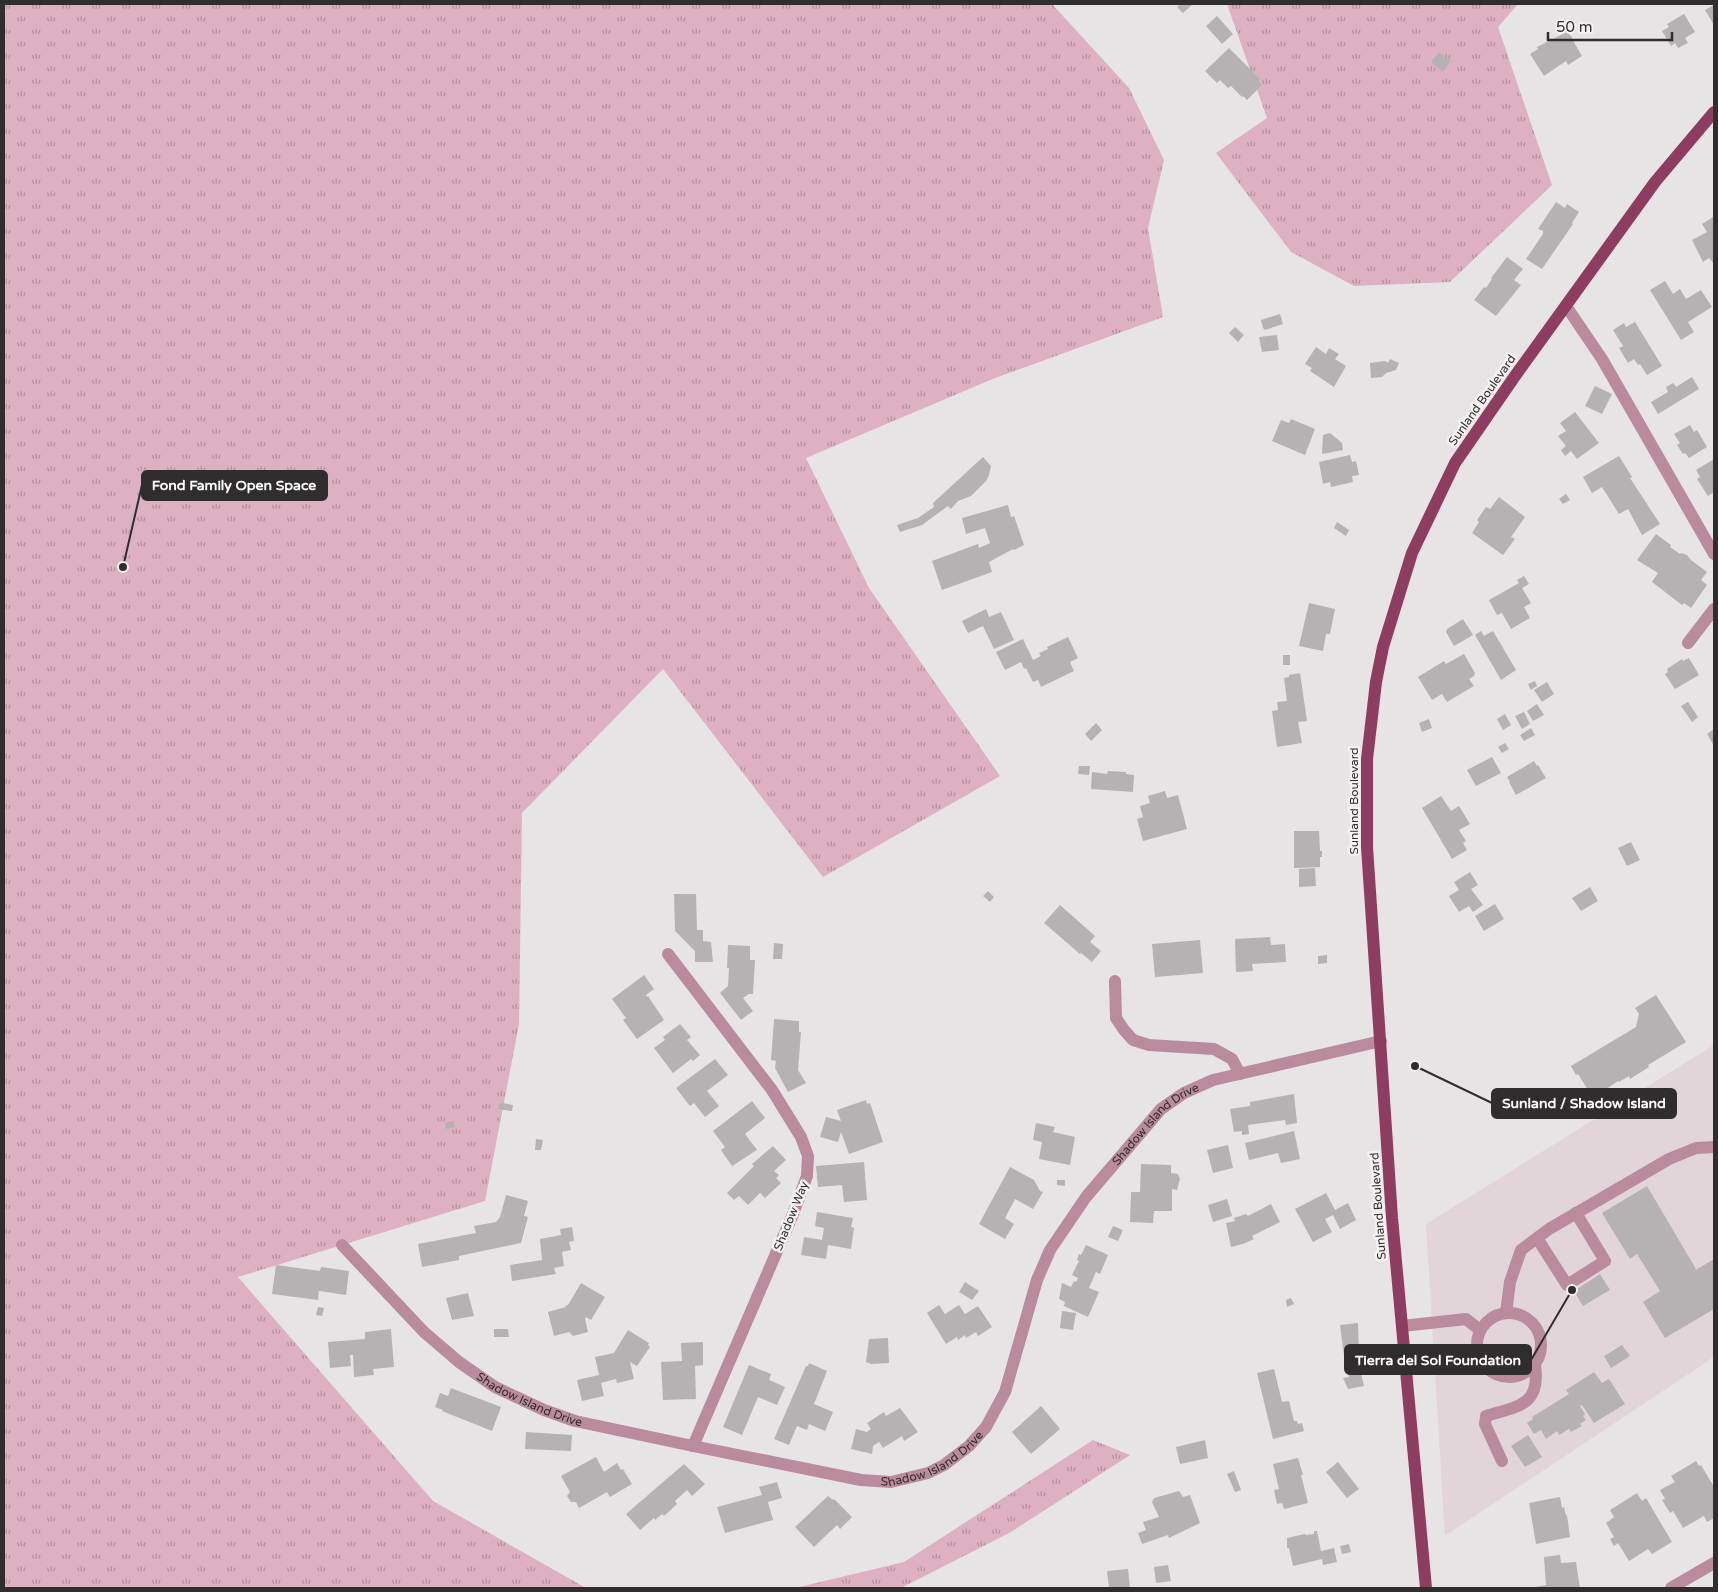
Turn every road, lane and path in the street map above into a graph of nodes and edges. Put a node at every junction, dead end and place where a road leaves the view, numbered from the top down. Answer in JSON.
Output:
{"nodes":[{"id":1,"x":1714,"y":112,"type":"edge"},
{"id":2,"x":1566,"y":306,"type":"junction"},
{"id":3,"x":1714,"y":554,"type":"edge"},
{"id":4,"x":1714,"y":609,"type":"edge"},
{"id":5,"x":1688,"y":643,"type":"dead end"},
{"id":6,"x":668,"y":954,"type":"dead end"},
{"id":7,"x":1115,"y":981,"type":"dead end"},
{"id":8,"x":1381,"y":1040,"type":"junction"},
{"id":9,"x":1240,"y":1074,"type":"junction"},
{"id":10,"x":1714,"y":1147,"type":"edge"},
{"id":11,"x":1576,"y":1213,"type":"junction"},
{"id":12,"x":1537,"y":1238,"type":"junction"},
{"id":13,"x":342,"y":1246,"type":"dead end"},
{"id":14,"x":1506,"y":1313,"type":"junction"},
{"id":15,"x":1402,"y":1326,"type":"junction"},
{"id":16,"x":1480,"y":1330,"type":"junction"},
{"id":17,"x":1535,"y":1365,"type":"junction"},
{"id":18,"x":692,"y":1446,"type":"junction"},
{"id":19,"x":1502,"y":1461,"type":"dead end"},
{"id":20,"x":1714,"y":1562,"type":"edge"},
{"id":21,"x":1426,"y":1588,"type":"edge"},
{"id":22,"x":1671,"y":1588,"type":"edge"}],
"edges":[{"from":1,"to":2,"type":"main road","name":"Sunland Boulevard"},
{"from":2,"to":3,"type":"street"},
{"from":2,"to":8,"type":"main road","name":"Sunland Boulevard"},
{"from":4,"to":5,"type":"street"},
{"from":6,"to":18,"type":"street","name":"Shadow Way"},
{"from":7,"to":9,"type":"street"},
{"from":8,"to":9,"type":"street","name":"Shadow Island Drive"},
{"from":8,"to":15,"type":"main road","name":"Sunland Boulevard"},
{"from":9,"to":18,"type":"street","name":"Shadow Island Drive"},
{"from":10,"to":11,"type":"street"},
{"from":11,"to":12,"type":"street"},
{"from":11,"to":12,"type":"street"},
{"from":12,"to":14,"type":"street"},
{"from":13,"to":18,"type":"street","name":"Shadow Island Drive"},
{"from":14,"to":16,"type":"street"},
{"from":14,"to":17,"type":"street"},
{"from":15,"to":16,"type":"street"},
{"from":15,"to":21,"type":"main road","name":"Sunland Boulevard"},
{"from":16,"to":17,"type":"street"},
{"from":17,"to":19,"type":"street"},
{"from":20,"to":22,"type":"street"}]}
